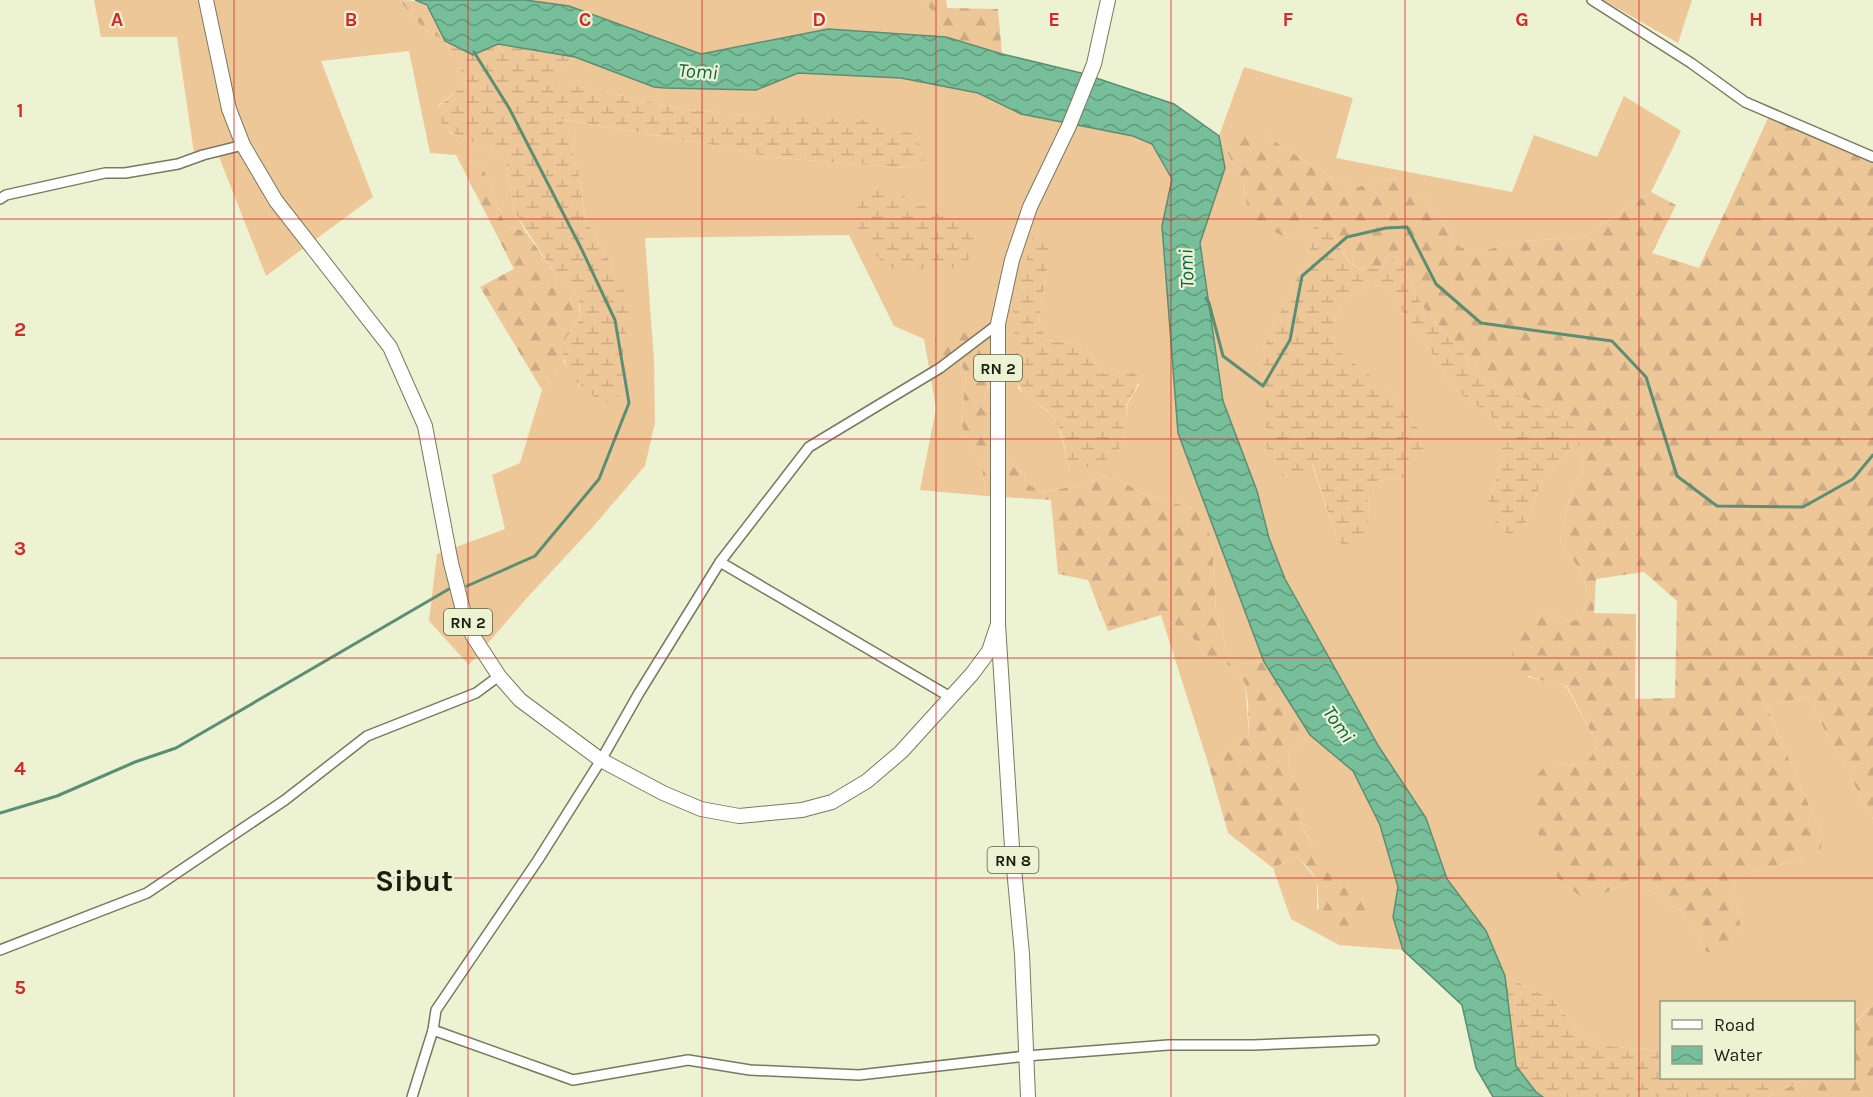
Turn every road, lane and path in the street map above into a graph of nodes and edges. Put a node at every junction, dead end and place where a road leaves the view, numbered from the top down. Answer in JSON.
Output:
{"nodes":[{"id":1,"x":206,"y":0,"type":"edge"},
{"id":2,"x":1108,"y":0,"type":"edge"},
{"id":3,"x":1592,"y":0,"type":"edge"},
{"id":4,"x":243,"y":145,"type":"junction"},
{"id":5,"x":1873,"y":158,"type":"edge"},
{"id":6,"x":0,"y":199,"type":"edge"},
{"id":7,"x":998,"y":324,"type":"junction"},
{"id":8,"x":720,"y":562,"type":"junction"},
{"id":9,"x":998,"y":624,"type":"junction"},
{"id":10,"x":499,"y":676,"type":"junction"},
{"id":11,"x":952,"y":698,"type":"junction"},
{"id":12,"x":601,"y":760,"type":"junction"},
{"id":13,"x":0,"y":950,"type":"edge"},
{"id":14,"x":433,"y":1030,"type":"junction"},
{"id":15,"x":1374,"y":1040,"type":"dead end"},
{"id":16,"x":1026,"y":1056,"type":"junction"},
{"id":17,"x":411,"y":1097,"type":"edge"},
{"id":18,"x":1029,"y":1097,"type":"edge"}],
"edges":[{"from":1,"to":4,"type":"main road","number":"RN 2"},
{"from":2,"to":7,"type":"main road","number":"RN 2"},
{"from":3,"to":5,"type":"street"},
{"from":4,"to":6,"type":"street"},
{"from":4,"to":10,"type":"main road","number":"RN 2"},
{"from":7,"to":8,"type":"street"},
{"from":7,"to":9,"type":"main road","number":"RN 2"},
{"from":8,"to":11,"type":"street"},
{"from":8,"to":12,"type":"street"},
{"from":9,"to":11,"type":"main road","number":"RN 2"},
{"from":9,"to":16,"type":"main road","number":"RN 8"},
{"from":10,"to":12,"type":"main road","number":"RN 2"},
{"from":10,"to":13,"type":"street"},
{"from":11,"to":12,"type":"main road","number":"RN 2"},
{"from":12,"to":14,"type":"street"},
{"from":14,"to":16,"type":"street"},
{"from":14,"to":17,"type":"street"},
{"from":15,"to":16,"type":"street"},
{"from":16,"to":18,"type":"main road","number":"RN 8"}]}
